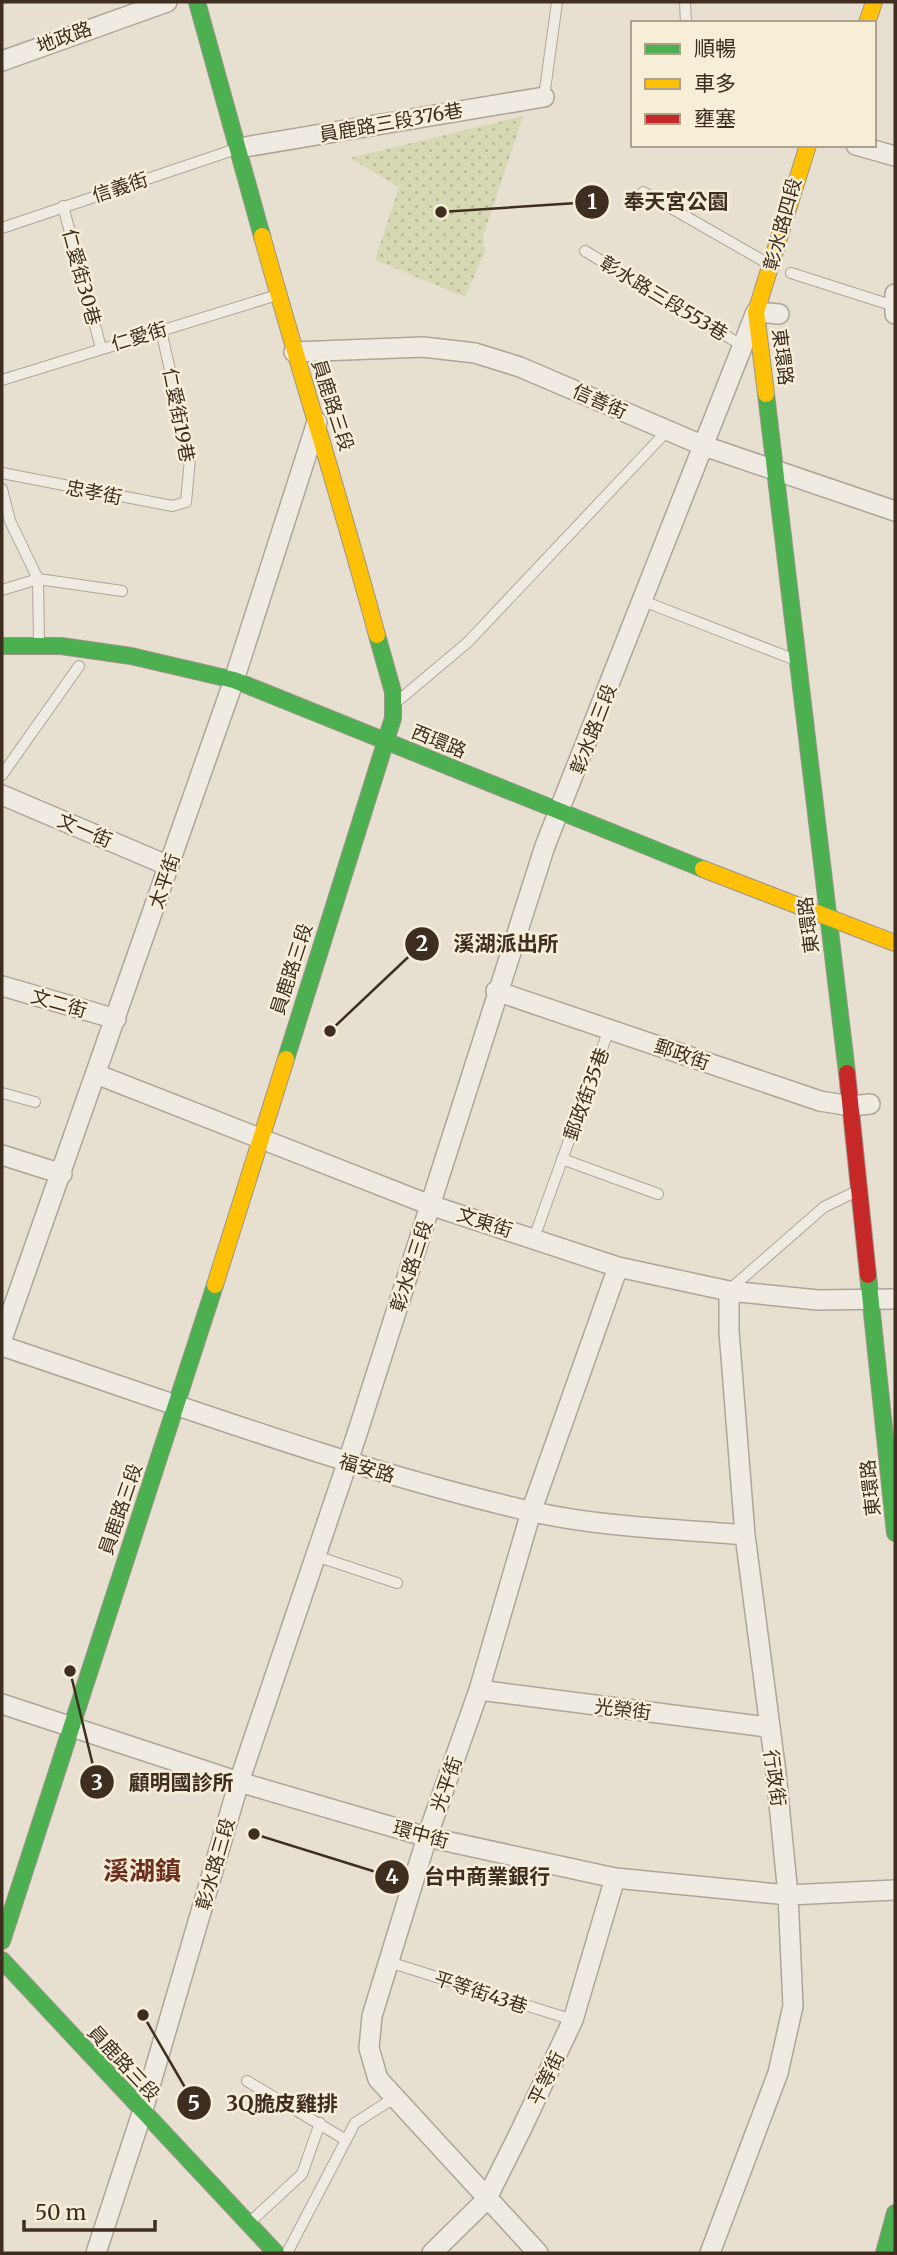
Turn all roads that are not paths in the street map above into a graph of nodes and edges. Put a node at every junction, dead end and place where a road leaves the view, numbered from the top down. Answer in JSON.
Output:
{"nodes":[{"id":1,"x":167,"y":2,"type":"edge"},
{"id":2,"x":197,"y":2,"type":"edge"},
{"id":3,"x":558,"y":2,"type":"edge"},
{"id":4,"x":685,"y":2,"type":"edge"},
{"id":5,"x":874,"y":2,"type":"edge"},
{"id":6,"x":686,"y":21,"type":"edge"},
{"id":7,"x":868,"y":21,"type":"edge"},
{"id":8,"x":2,"y":61,"type":"edge"},
{"id":9,"x":544,"y":97,"type":"joint"},
{"id":10,"x":807,"y":147,"type":"edge"},
{"id":11,"x":863,"y":147,"type":"edge"},
{"id":12,"x":239,"y":148,"type":"junction"},
{"id":13,"x":895,"y":156,"type":"edge"},
{"id":14,"x":643,"y":192,"type":"dead end"},
{"id":15,"x":63,"y":206,"type":"junction"},
{"id":16,"x":2,"y":228,"type":"edge"},
{"id":17,"x":585,"y":251,"type":"dead end"},
{"id":18,"x":771,"y":265,"type":"junction"},
{"id":19,"x":792,"y":267,"type":"joint"},
{"id":20,"x":895,"y":294,"type":"edge"},
{"id":21,"x":278,"y":295,"type":"junction"},
{"id":22,"x":895,"y":306,"type":"edge"},
{"id":23,"x":757,"y":313,"type":"junction"},
{"id":24,"x":895,"y":314,"type":"edge"},
{"id":25,"x":779,"y":320,"type":"joint"},
{"id":26,"x":161,"y":330,"type":"junction"},
{"id":27,"x":743,"y":346,"type":"junction"},
{"id":28,"x":101,"y":348,"type":"junction"},
{"id":29,"x":294,"y":352,"type":"junction"},
{"id":30,"x":2,"y":380,"type":"edge"},
{"id":31,"x":318,"y":421,"type":"junction"},
{"id":32,"x":667,"y":431,"type":"junction"},
{"id":33,"x":704,"y":446,"type":"junction"},
{"id":34,"x":776,"y":470,"type":"junction"},
{"id":35,"x":2,"y":473,"type":"edge"},
{"id":36,"x":2,"y":489,"type":"edge"},
{"id":37,"x":186,"y":502,"type":"joint"},
{"id":38,"x":895,"y":511,"type":"edge"},
{"id":39,"x":38,"y":579,"type":"junction"},
{"id":40,"x":2,"y":590,"type":"edge"},
{"id":41,"x":122,"y":592,"type":"dead end"},
{"id":42,"x":643,"y":601,"type":"junction"},
{"id":43,"x":2,"y":646,"type":"edge"},
{"id":44,"x":39,"y":646,"type":"junction"},
{"id":45,"x":798,"y":661,"type":"junction"},
{"id":46,"x":78,"y":666,"type":"dead end"},
{"id":47,"x":155,"y":678,"type":"dead end"},
{"id":48,"x":231,"y":687,"type":"junction"},
{"id":49,"x":393,"y":705,"type":"junction"},
{"id":50,"x":381,"y":748,"type":"junction"},
{"id":51,"x":2,"y":775,"type":"edge"},
{"id":52,"x":2,"y":795,"type":"edge"},
{"id":53,"x":557,"y":819,"type":"junction"},
{"id":54,"x":169,"y":866,"type":"junction"},
{"id":55,"x":828,"y":922,"type":"junction"},
{"id":56,"x":895,"y":943,"type":"edge"},
{"id":57,"x":2,"y":986,"type":"edge"},
{"id":58,"x":496,"y":991,"type":"junction"},
{"id":59,"x":116,"y":1019,"type":"junction"},
{"id":60,"x":609,"y":1029,"type":"junction"},
{"id":61,"x":96,"y":1074,"type":"junction"},
{"id":62,"x":2,"y":1093,"type":"edge"},
{"id":63,"x":35,"y":1102,"type":"dead end"},
{"id":64,"x":866,"y":1105,"type":"junction"},
{"id":65,"x":260,"y":1136,"type":"junction"},
{"id":66,"x":2,"y":1154,"type":"edge"},
{"id":67,"x":562,"y":1159,"type":"junction"},
{"id":68,"x":62,"y":1174,"type":"junction"},
{"id":69,"x":860,"y":1190,"type":"junction"},
{"id":70,"x":658,"y":1194,"type":"dead end"},
{"id":71,"x":430,"y":1205,"type":"junction"},
{"id":72,"x":534,"y":1238,"type":"junction"},
{"id":73,"x":618,"y":1267,"type":"junction"},
{"id":74,"x":729,"y":1291,"type":"junction"},
{"id":75,"x":887,"y":1301,"type":"edge"},
{"id":76,"x":2,"y":1339,"type":"edge"},
{"id":77,"x":2,"y":1346,"type":"edge"},
{"id":78,"x":177,"y":1404,"type":"junction"},
{"id":79,"x":348,"y":1463,"type":"junction"},
{"id":80,"x":531,"y":1512,"type":"junction"},
{"id":81,"x":895,"y":1533,"type":"edge"},
{"id":82,"x":745,"y":1535,"type":"junction"},
{"id":83,"x":316,"y":1556,"type":"junction"},
{"id":84,"x":397,"y":1583,"type":"dead end"},
{"id":85,"x":479,"y":1690,"type":"junction"},
{"id":86,"x":2,"y":1704,"type":"edge"},
{"id":87,"x":69,"y":1727,"type":"junction"},
{"id":88,"x":767,"y":1727,"type":"junction"},
{"id":89,"x":239,"y":1782,"type":"junction"},
{"id":90,"x":428,"y":1837,"type":"junction"},
{"id":91,"x":615,"y":1878,"type":"junction"},
{"id":92,"x":895,"y":1890,"type":"edge"},
{"id":93,"x":788,"y":1895,"type":"junction"},
{"id":94,"x":2,"y":1941,"type":"edge"},
{"id":95,"x":2,"y":1960,"type":"edge"},
{"id":96,"x":389,"y":1962,"type":"junction"},
{"id":97,"x":573,"y":2020,"type":"junction"},
{"id":98,"x":247,"y":2081,"type":"dead end"},
{"id":99,"x":394,"y":2098,"type":"junction"},
{"id":100,"x":142,"y":2113,"type":"junction"},
{"id":101,"x":320,"y":2123,"type":"junction"},
{"id":102,"x":346,"y":2140,"type":"junction"},
{"id":103,"x":486,"y":2200,"type":"junction"},
{"id":104,"x":895,"y":2213,"type":"edge"},
{"id":105,"x":249,"y":2223,"type":"junction"},
{"id":106,"x":96,"y":2253,"type":"edge"},
{"id":107,"x":276,"y":2253,"type":"edge"},
{"id":108,"x":287,"y":2253,"type":"edge"},
{"id":109,"x":432,"y":2253,"type":"edge"},
{"id":110,"x":538,"y":2253,"type":"edge"},
{"id":111,"x":710,"y":2253,"type":"edge"},
{"id":112,"x":886,"y":2253,"type":"edge"}],
"edges":[{"from":1,"to":8,"type":"street","name":"地政路"},
{"from":2,"to":12,"type":"main road","name":"員鹿路三段"},
{"from":3,"to":9,"type":"lane"},
{"from":4,"to":6,"type":"lane"},
{"from":5,"to":7,"type":"main road"},
{"from":9,"to":12,"type":"street","name":"員鹿路三段376巷"},
{"from":10,"to":18,"type":"main road","name":"彰水路四段"},
{"from":11,"to":13,"type":"street"},
{"from":12,"to":15,"type":"lane","name":"信義街"},
{"from":12,"to":21,"type":"main road","name":"員鹿路三段"},
{"from":14,"to":18,"type":"lane"},
{"from":15,"to":16,"type":"lane","name":"信義街"},
{"from":15,"to":28,"type":"lane","name":"仁愛街30巷"},
{"from":17,"to":27,"type":"lane","name":"彰水路三段553巷"},
{"from":18,"to":23,"type":"main road","name":"彰水路四段"},
{"from":19,"to":22,"type":"lane"},
{"from":19,"to":25,"type":"main road","name":"彰水路四段"},
{"from":20,"to":22,"type":"street"},
{"from":21,"to":26,"type":"lane","name":"仁愛街"},
{"from":21,"to":29,"type":"main road","name":"員鹿路三段"},
{"from":22,"to":24,"type":"street"},
{"from":23,"to":25,"type":"street"},
{"from":23,"to":27,"type":"street","name":"彰水路三段"},
{"from":23,"to":34,"type":"main road","name":"東環路"},
{"from":26,"to":28,"type":"lane","name":"仁愛街"},
{"from":26,"to":37,"type":"lane","name":"仁愛街19巷"},
{"from":27,"to":33,"type":"street","name":"彰水路三段"},
{"from":28,"to":30,"type":"lane","name":"仁愛街"},
{"from":29,"to":31,"type":"main road","name":"員鹿路三段"},
{"from":29,"to":32,"type":"street","name":"信善街"},
{"from":31,"to":48,"type":"street","name":"太平街"},
{"from":31,"to":49,"type":"main road","name":"員鹿路三段"},
{"from":32,"to":33,"type":"street","name":"信善街"},
{"from":32,"to":49,"type":"lane"},
{"from":33,"to":34,"type":"street","name":"信善街"},
{"from":33,"to":42,"type":"street","name":"彰水路三段"},
{"from":34,"to":38,"type":"street","name":"信善街"},
{"from":34,"to":45,"type":"main road","name":"東環路"},
{"from":35,"to":37,"type":"lane","name":"忠孝街"},
{"from":36,"to":39,"type":"lane"},
{"from":39,"to":40,"type":"lane"},
{"from":39,"to":41,"type":"lane"},
{"from":39,"to":44,"type":"lane"},
{"from":42,"to":45,"type":"lane"},
{"from":42,"to":53,"type":"street","name":"彰水路三段"},
{"from":43,"to":44,"type":"main road","name":"西環路"},
{"from":44,"to":48,"type":"main road","name":"西環路"},
{"from":45,"to":55,"type":"main road","name":"東環路"},
{"from":46,"to":51,"type":"lane"},
{"from":47,"to":48,"type":"main road","name":"西環路"},
{"from":48,"to":50,"type":"main road","name":"西環路"},
{"from":48,"to":54,"type":"street","name":"太平街"},
{"from":49,"to":50,"type":"main road","name":"員鹿路三段"},
{"from":50,"to":53,"type":"main road","name":"西環路"},
{"from":50,"to":65,"type":"main road","name":"員鹿路三段"},
{"from":52,"to":54,"type":"street","name":"文一街"},
{"from":53,"to":55,"type":"main road","name":"西環路"},
{"from":53,"to":58,"type":"street","name":"彰水路三段"},
{"from":54,"to":59,"type":"street","name":"太平街"},
{"from":55,"to":56,"type":"main road","name":"西環路"},
{"from":55,"to":64,"type":"main road","name":"東環路"},
{"from":57,"to":59,"type":"street","name":"文二街"},
{"from":58,"to":60,"type":"street","name":"郵政街"},
{"from":58,"to":71,"type":"street","name":"彰水路三段"},
{"from":59,"to":61,"type":"street","name":"太平街"},
{"from":60,"to":64,"type":"street","name":"郵政街"},
{"from":60,"to":67,"type":"lane","name":"郵政街35巷"},
{"from":61,"to":65,"type":"street","name":"文東街"},
{"from":61,"to":68,"type":"street","name":"太平街"},
{"from":62,"to":63,"type":"lane"},
{"from":64,"to":69,"type":"main road","name":"東環路"},
{"from":65,"to":71,"type":"street","name":"文東街"},
{"from":65,"to":78,"type":"main road","name":"員鹿路三段"},
{"from":66,"to":68,"type":"street"},
{"from":67,"to":70,"type":"lane","name":"郵政街35巷"},
{"from":67,"to":72,"type":"lane","name":"郵政街35巷"},
{"from":68,"to":76,"type":"street","name":"太平街"},
{"from":69,"to":74,"type":"lane"},
{"from":69,"to":75,"type":"main road","name":"東環路"},
{"from":71,"to":72,"type":"street","name":"文東街"},
{"from":71,"to":79,"type":"street","name":"彰水路三段"},
{"from":72,"to":73,"type":"street","name":"文東街"},
{"from":73,"to":74,"type":"street","name":"文東街"},
{"from":73,"to":80,"type":"street","name":"光平街"},
{"from":74,"to":75,"type":"street","name":"文東街"},
{"from":74,"to":82,"type":"street","name":"行政街"},
{"from":75,"to":81,"type":"main road","name":"東環路"},
{"from":77,"to":78,"type":"street","name":"福安路"},
{"from":78,"to":79,"type":"street","name":"福安路"},
{"from":78,"to":87,"type":"main road","name":"員鹿路三段"},
{"from":79,"to":80,"type":"street","name":"福安路"},
{"from":79,"to":83,"type":"street","name":"彰水路三段"},
{"from":80,"to":82,"type":"street","name":"福安路"},
{"from":80,"to":85,"type":"street","name":"光平街"},
{"from":82,"to":88,"type":"street","name":"行政街"},
{"from":83,"to":84,"type":"lane"},
{"from":83,"to":89,"type":"street","name":"彰水路三段"},
{"from":85,"to":88,"type":"street","name":"光榮街"},
{"from":85,"to":90,"type":"street","name":"光平街"},
{"from":86,"to":87,"type":"street","name":"環中街"},
{"from":87,"to":89,"type":"street","name":"環中街"},
{"from":87,"to":94,"type":"main road","name":"員鹿路三段"},
{"from":88,"to":93,"type":"street","name":"行政街"},
{"from":89,"to":90,"type":"street","name":"環中街"},
{"from":89,"to":100,"type":"street","name":"彰水路三段"},
{"from":90,"to":91,"type":"street","name":"環中街"},
{"from":90,"to":96,"type":"street","name":"光平街"},
{"from":91,"to":93,"type":"street","name":"環中街"},
{"from":91,"to":97,"type":"street","name":"平等街"},
{"from":92,"to":93,"type":"street","name":"環中街"},
{"from":93,"to":111,"type":"street","name":"行政街"},
{"from":95,"to":100,"type":"main road","name":"員鹿路三段"},
{"from":96,"to":97,"type":"lane","name":"平等街43巷"},
{"from":96,"to":99,"type":"street","name":"光平街"},
{"from":97,"to":103,"type":"street","name":"平等街"},
{"from":98,"to":101,"type":"lane"},
{"from":99,"to":102,"type":"lane"},
{"from":99,"to":103,"type":"street","name":"光平街"},
{"from":100,"to":105,"type":"main road","name":"員鹿路三段"},
{"from":100,"to":106,"type":"street","name":"彰水路三段"},
{"from":101,"to":102,"type":"lane"},
{"from":101,"to":105,"type":"lane"},
{"from":102,"to":108,"type":"lane"},
{"from":103,"to":109,"type":"street","name":"平等街"},
{"from":103,"to":110,"type":"street","name":"光平街"},
{"from":104,"to":112,"type":"main road"},
{"from":105,"to":107,"type":"main road","name":"員鹿路三段"}]}
